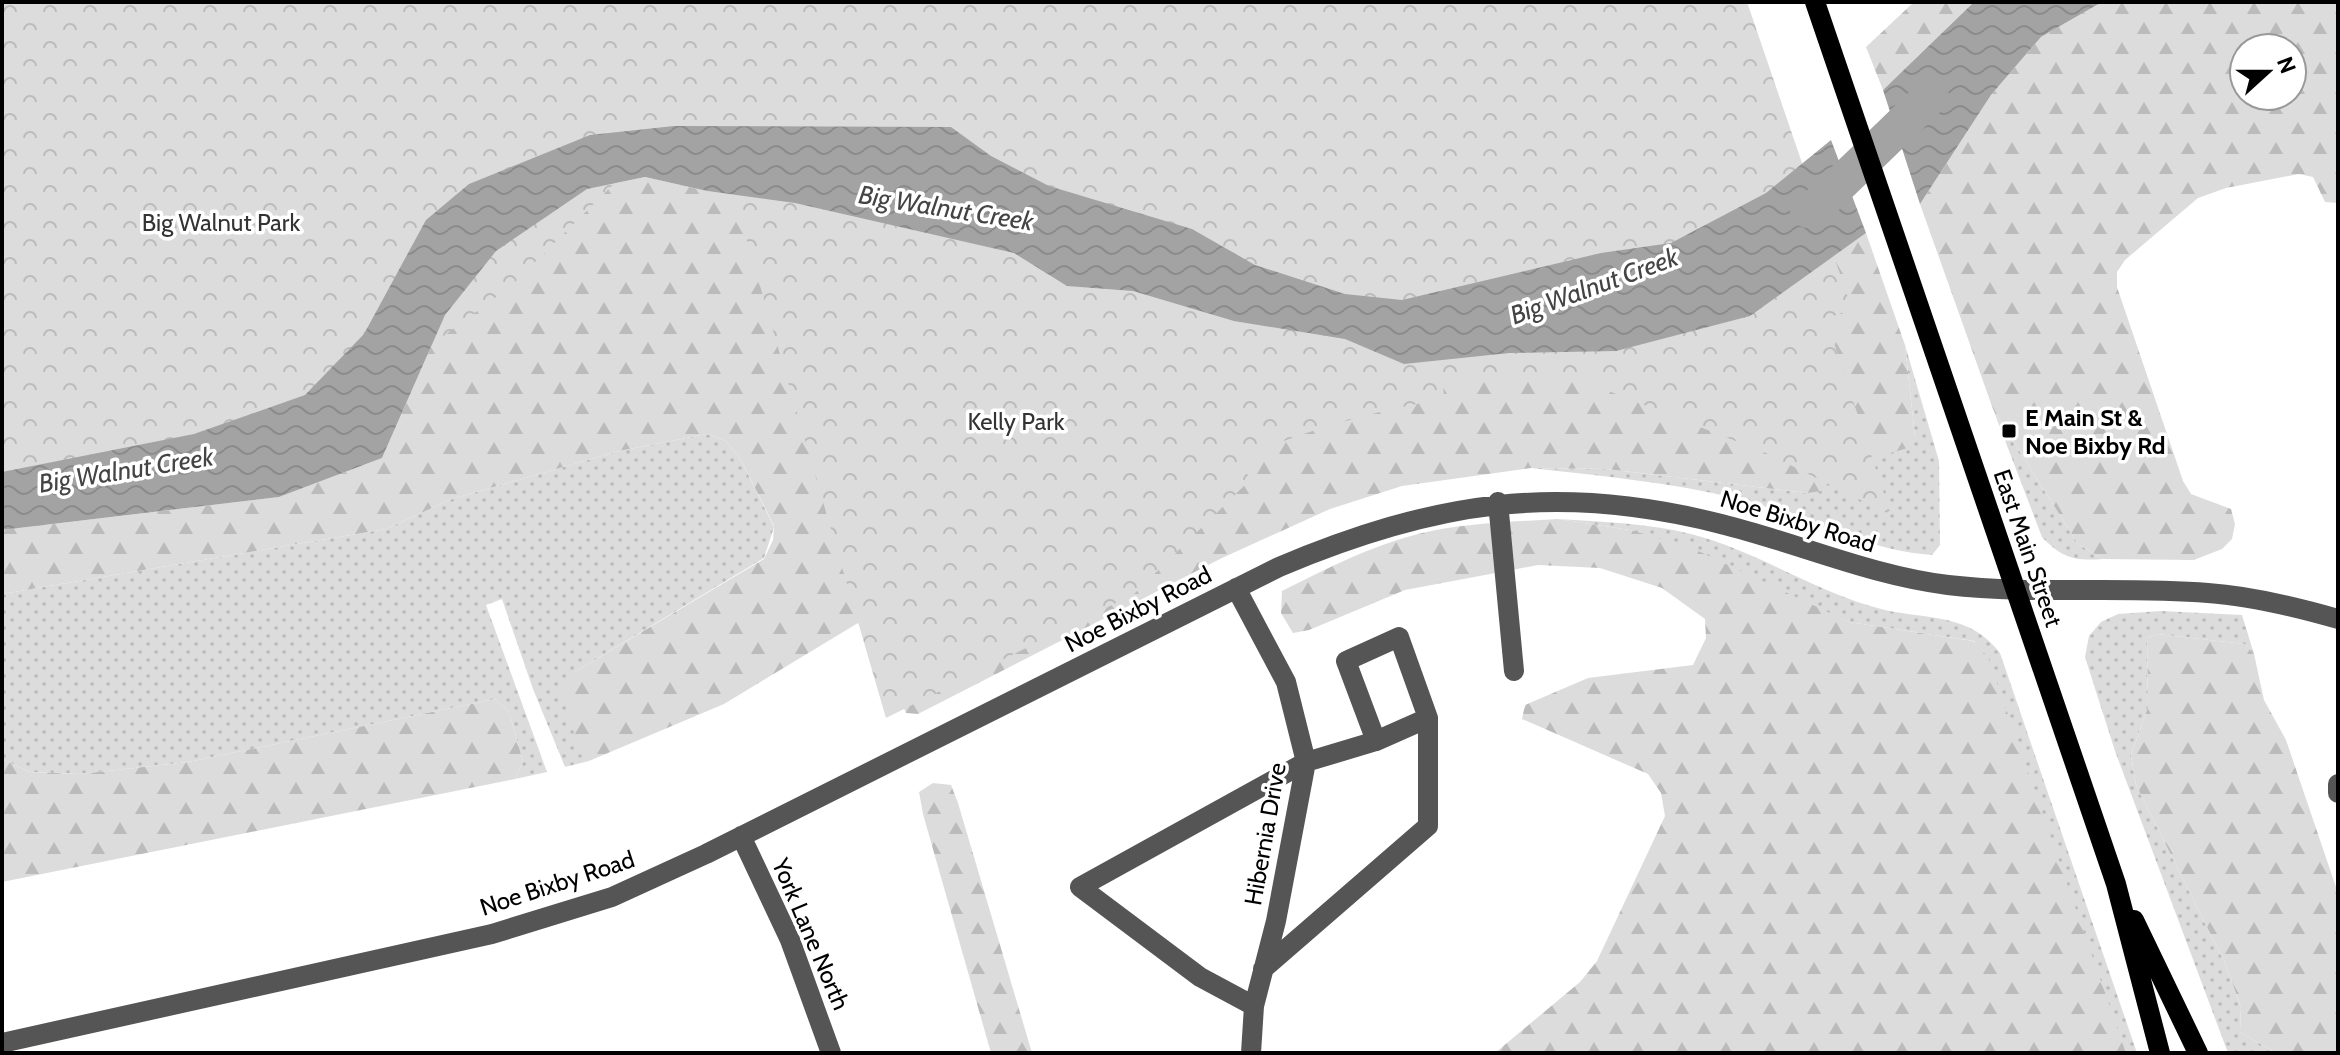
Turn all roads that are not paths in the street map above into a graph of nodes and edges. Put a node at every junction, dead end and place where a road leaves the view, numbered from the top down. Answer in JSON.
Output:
{"nodes":[{"id":1,"x":1815,"y":2,"type":"edge"},
{"id":2,"x":1498,"y":502,"type":"junction"},
{"id":3,"x":2013,"y":587,"type":"junction"},
{"id":4,"x":1236,"y":588,"type":"junction"},
{"id":5,"x":2338,"y":619,"type":"edge"},
{"id":6,"x":1514,"y":671,"type":"dead end"},
{"id":7,"x":1428,"y":718,"type":"junction"},
{"id":8,"x":1376,"y":741,"type":"junction"},
{"id":9,"x":1306,"y":762,"type":"junction"},
{"id":10,"x":2338,"y":784,"type":"edge"},
{"id":11,"x":2338,"y":793,"type":"edge"},
{"id":12,"x":741,"y":836,"type":"junction"},
{"id":13,"x":2116,"y":884,"type":"junction"},
{"id":14,"x":1263,"y":969,"type":"junction"},
{"id":15,"x":1254,"y":1006,"type":"junction"},
{"id":16,"x":2,"y":1043,"type":"edge"},
{"id":17,"x":831,"y":1053,"type":"edge"},
{"id":18,"x":1251,"y":1053,"type":"edge"},
{"id":19,"x":2160,"y":1053,"type":"edge"},
{"id":20,"x":2198,"y":1053,"type":"edge"}],
"edges":[{"from":1,"to":3,"type":"main road","name":"East Main Street"},
{"from":2,"to":3,"type":"street","name":"Noe Bixby Road"},
{"from":2,"to":4,"type":"street","name":"Noe Bixby Road"},
{"from":2,"to":6,"type":"street"},
{"from":3,"to":5,"type":"street","name":"Noe Bixby Road"},
{"from":3,"to":13,"type":"main road","name":"East Main Street"},
{"from":4,"to":9,"type":"street","name":"Hibernia Drive"},
{"from":4,"to":12,"type":"street","name":"Noe Bixby Road"},
{"from":7,"to":8,"type":"street"},
{"from":7,"to":8,"type":"street"},
{"from":7,"to":14,"type":"street"},
{"from":8,"to":9,"type":"street"},
{"from":9,"to":14,"type":"street","name":"Hibernia Drive"},
{"from":9,"to":15,"type":"street"},
{"from":10,"to":11,"type":"street"},
{"from":12,"to":16,"type":"street","name":"Noe Bixby Road"},
{"from":12,"to":17,"type":"street","name":"York Lane North"},
{"from":13,"to":19,"type":"main road","name":"East Main Street"},
{"from":13,"to":20,"type":"main road","name":"East Main Street"},
{"from":14,"to":15,"type":"street","name":"Hibernia Drive"},
{"from":15,"to":18,"type":"street","name":"Hibernia Drive"}]}
